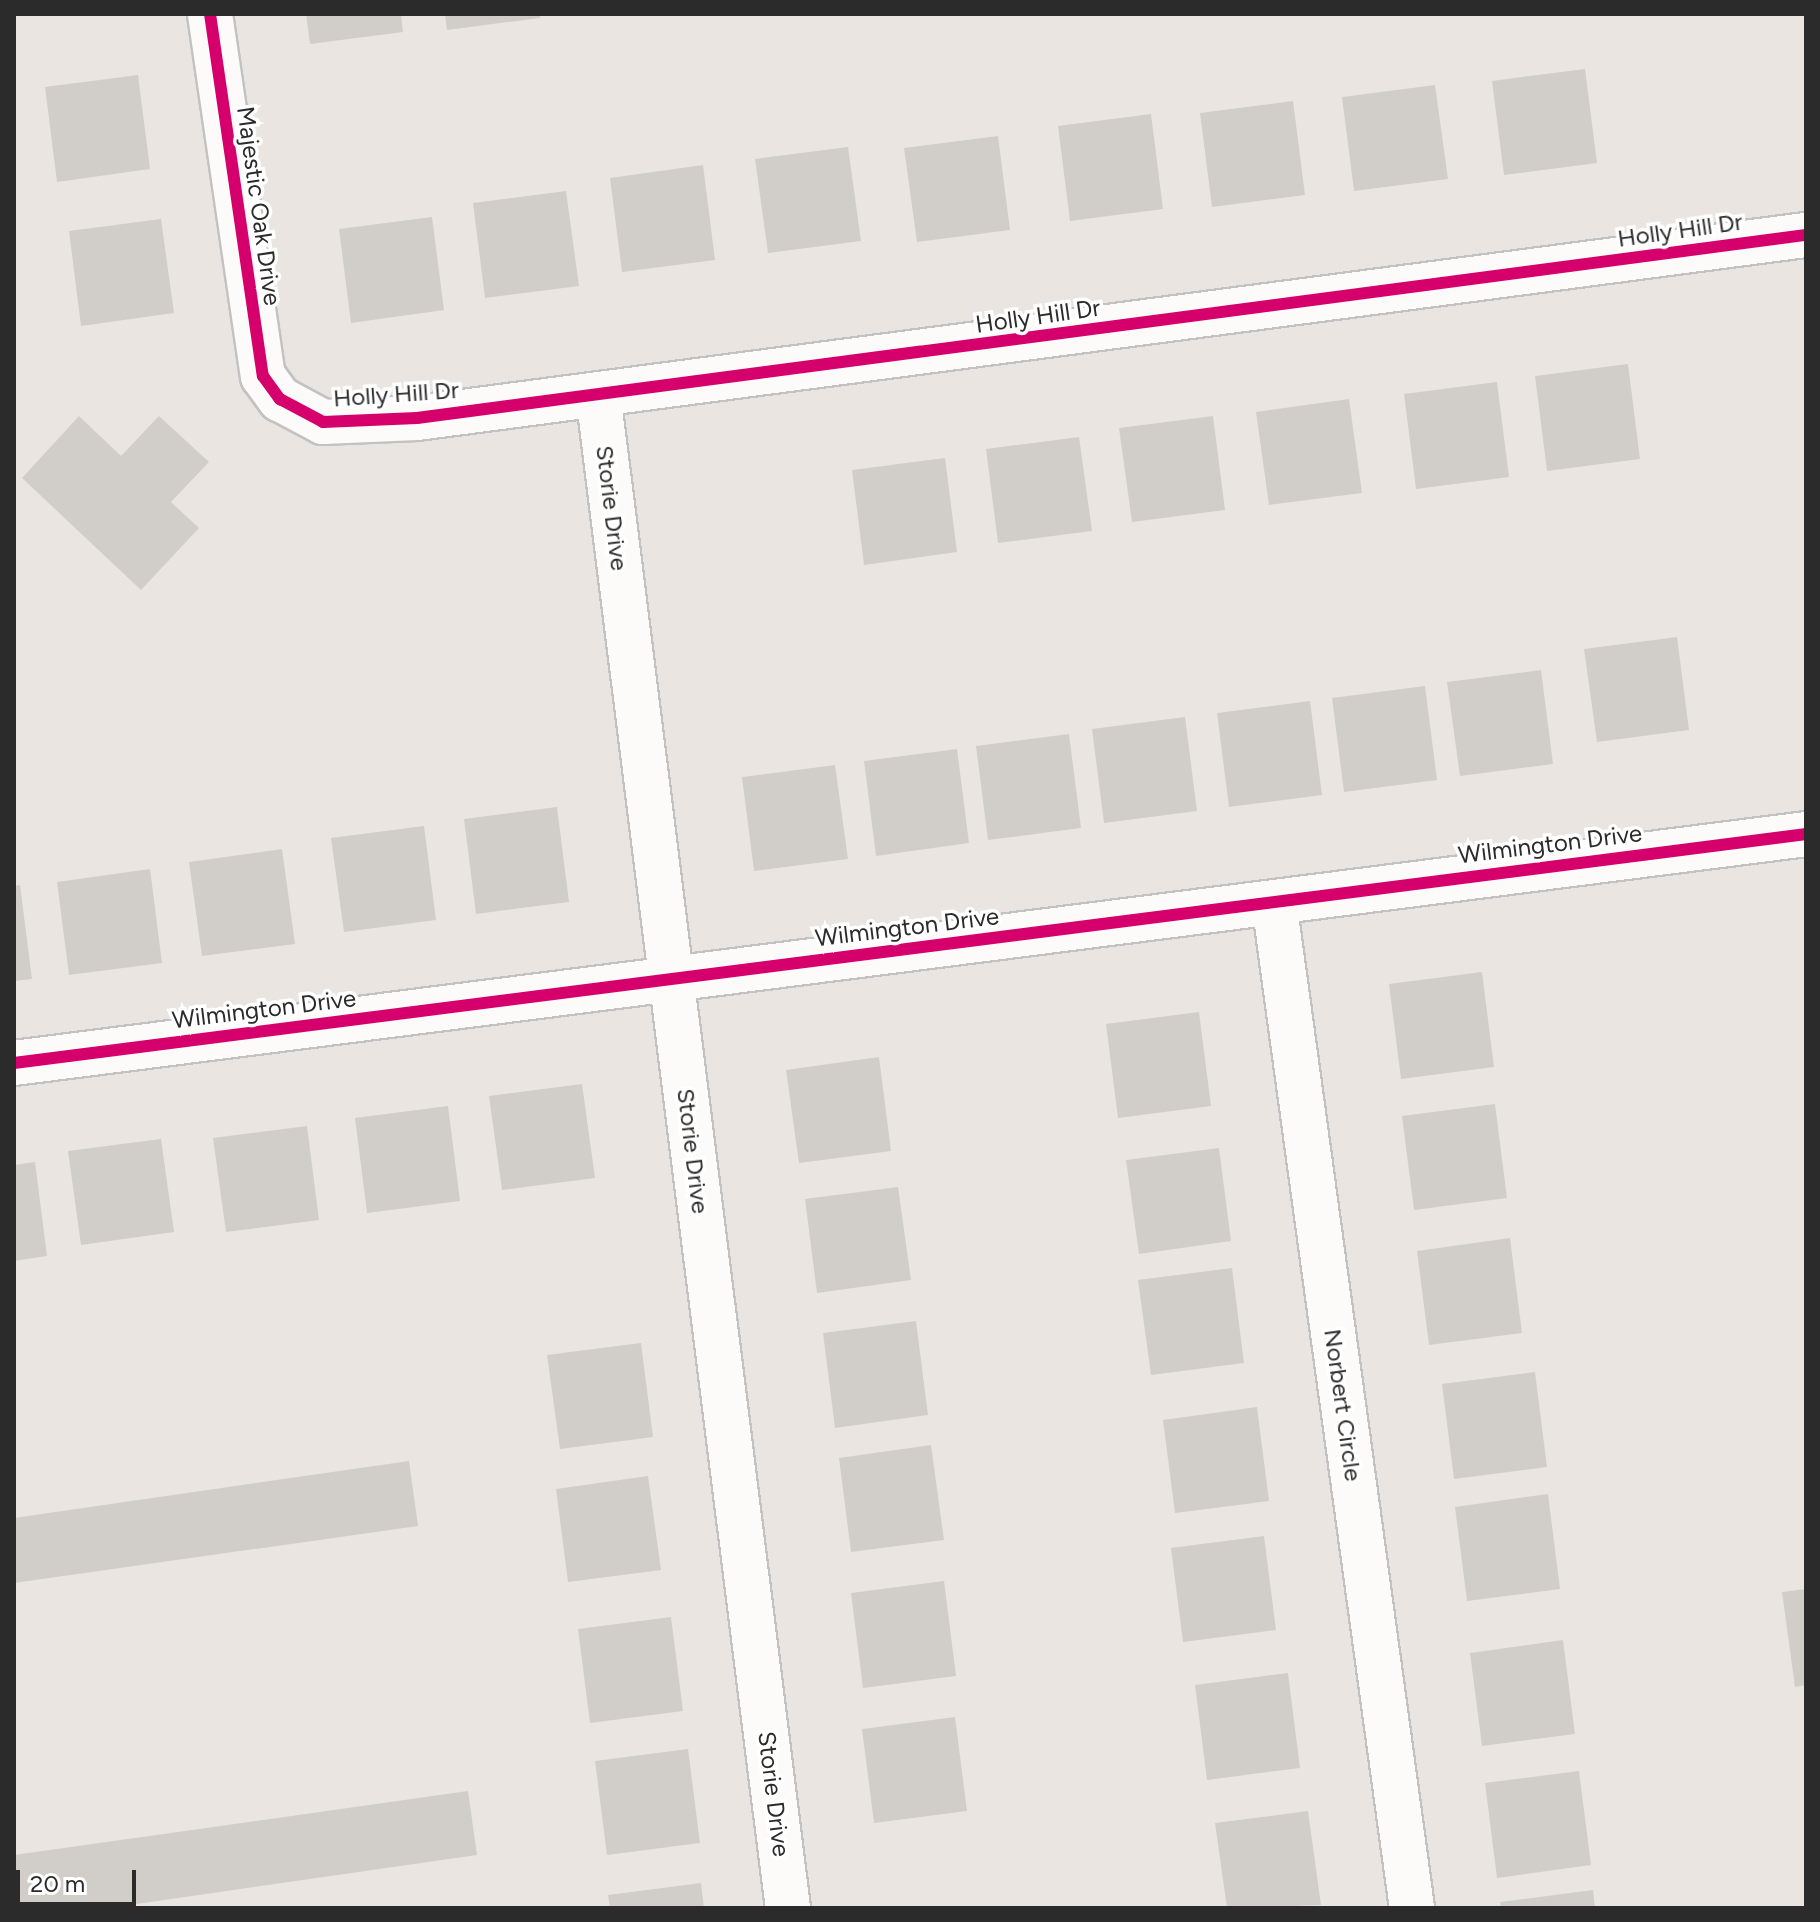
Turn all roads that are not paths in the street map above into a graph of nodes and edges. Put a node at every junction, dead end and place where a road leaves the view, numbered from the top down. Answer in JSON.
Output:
{"nodes":[{"id":1,"x":210,"y":14,"type":"edge"},
{"id":2,"x":1806,"y":235,"type":"edge"},
{"id":3,"x":598,"y":394,"type":"junction"},
{"id":4,"x":280,"y":399,"type":"joint"},
{"id":5,"x":1806,"y":834,"type":"edge"},
{"id":6,"x":1274,"y":902,"type":"junction"},
{"id":7,"x":671,"y":979,"type":"junction"},
{"id":8,"x":14,"y":1063,"type":"edge"},
{"id":9,"x":788,"y":1908,"type":"edge"},
{"id":10,"x":1412,"y":1908,"type":"edge"}],
"edges":[{"from":1,"to":4,"type":"street","name":"Majestic Oak Drive"},
{"from":2,"to":3,"type":"street","name":"Holly Hill Dr"},
{"from":3,"to":4,"type":"street","name":"Holly Hill Dr"},
{"from":3,"to":7,"type":"street","name":"Storie Drive"},
{"from":5,"to":6,"type":"street","name":"Wilmington Drive"},
{"from":6,"to":7,"type":"street","name":"Wilmington Drive"},
{"from":6,"to":10,"type":"street","name":"Norbert Circle"},
{"from":7,"to":8,"type":"street","name":"Wilmington Drive"},
{"from":7,"to":9,"type":"street","name":"Storie Drive"}]}
